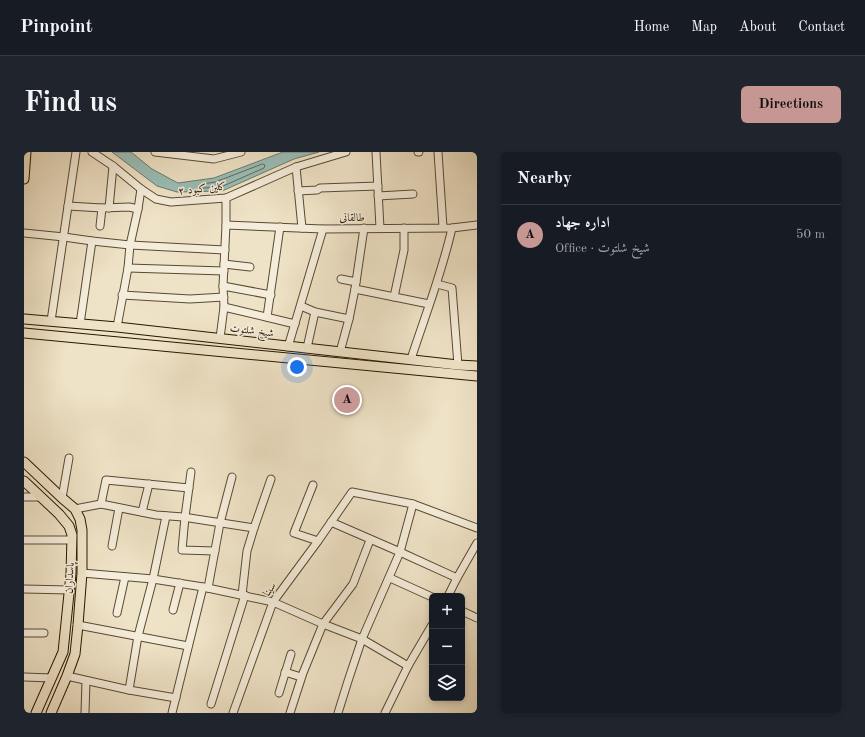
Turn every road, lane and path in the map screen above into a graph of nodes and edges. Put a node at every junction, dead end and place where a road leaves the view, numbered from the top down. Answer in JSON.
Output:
{"nodes":[{"id":1,"x":26,"y":152,"type":"edge"},
{"id":2,"x":76,"y":152,"type":"edge"},
{"id":3,"x":92,"y":152,"type":"edge"},
{"id":4,"x":155,"y":152,"type":"edge"},
{"id":5,"x":241,"y":152,"type":"edge"},
{"id":6,"x":346,"y":152,"type":"edge"},
{"id":7,"x":376,"y":152,"type":"edge"},
{"id":8,"x":438,"y":152,"type":"edge"},
{"id":9,"x":113,"y":166,"type":"junction"},
{"id":10,"x":296,"y":167,"type":"junction"},
{"id":11,"x":24,"y":179,"type":"edge"},
{"id":12,"x":378,"y":186,"type":"junction"},
{"id":13,"x":141,"y":189,"type":"junction"},
{"id":14,"x":298,"y":191,"type":"junction"},
{"id":15,"x":413,"y":194,"type":"dead end"},
{"id":16,"x":378,"y":196,"type":"junction"},
{"id":17,"x":226,"y":198,"type":"junction"},
{"id":18,"x":68,"y":206,"type":"junction"},
{"id":19,"x":105,"y":208,"type":"junction"},
{"id":20,"x":138,"y":209,"type":"junction"},
{"id":21,"x":226,"y":225,"type":"junction"},
{"id":22,"x":477,"y":225,"type":"edge"},
{"id":23,"x":100,"y":226,"type":"dead end"},
{"id":24,"x":280,"y":227,"type":"junction"},
{"id":25,"x":444,"y":227,"type":"junction"},
{"id":26,"x":302,"y":228,"type":"junction"},
{"id":27,"x":364,"y":228,"type":"junction"},
{"id":28,"x":380,"y":228,"type":"junction"},
{"id":29,"x":404,"y":228,"type":"junction"},
{"id":30,"x":452,"y":228,"type":"junction"},
{"id":31,"x":323,"y":229,"type":"junction"},
{"id":32,"x":24,"y":233,"type":"edge"},
{"id":33,"x":64,"y":237,"type":"junction"},
{"id":34,"x":92,"y":241,"type":"junction"},
{"id":35,"x":130,"y":245,"type":"junction"},
{"id":36,"x":225,"y":250,"type":"junction"},
{"id":37,"x":224,"y":267,"type":"junction"},
{"id":38,"x":250,"y":267,"type":"dead end"},
{"id":39,"x":128,"y":268,"type":"junction"},
{"id":40,"x":341,"y":279,"type":"dead end"},
{"id":41,"x":436,"y":284,"type":"junction"},
{"id":42,"x":224,"y":286,"type":"junction"},
{"id":43,"x":356,"y":286,"type":"junction"},
{"id":44,"x":122,"y":295,"type":"junction"},
{"id":45,"x":271,"y":295,"type":"junction"},
{"id":46,"x":224,"y":297,"type":"junction"},
{"id":47,"x":394,"y":297,"type":"junction"},
{"id":48,"x":429,"y":304,"type":"junction"},
{"id":49,"x":300,"y":306,"type":"junction"},
{"id":50,"x":224,"y":307,"type":"junction"},
{"id":51,"x":315,"y":312,"type":"junction"},
{"id":52,"x":267,"y":317,"type":"junction"},
{"id":53,"x":24,"y":319,"type":"edge"},
{"id":54,"x":349,"y":319,"type":"junction"},
{"id":55,"x":51,"y":321,"type":"junction"},
{"id":56,"x":80,"y":324,"type":"junction"},
{"id":57,"x":295,"y":324,"type":"junction"},
{"id":58,"x":117,"y":327,"type":"junction"},
{"id":59,"x":24,"y":333,"type":"edge"},
{"id":60,"x":220,"y":338,"type":"junction"},
{"id":61,"x":288,"y":346,"type":"junction"},
{"id":62,"x":307,"y":348,"type":"junction"},
{"id":63,"x":340,"y":352,"type":"junction"},
{"id":64,"x":411,"y":359,"type":"junction"},
{"id":65,"x":458,"y":364,"type":"junction"},
{"id":66,"x":477,"y":366,"type":"edge"},
{"id":67,"x":477,"y":376,"type":"edge"},
{"id":68,"x":69,"y":458,"type":"dead end"},
{"id":69,"x":24,"y":462,"type":"edge"},
{"id":70,"x":192,"y":472,"type":"dead end"},
{"id":71,"x":232,"y":477,"type":"dead end"},
{"id":72,"x":271,"y":479,"type":"dead end"},
{"id":73,"x":24,"y":481,"type":"edge"},
{"id":74,"x":150,"y":484,"type":"junction"},
{"id":75,"x":313,"y":485,"type":"dead end"},
{"id":76,"x":189,"y":488,"type":"junction"},
{"id":77,"x":24,"y":497,"type":"edge"},
{"id":78,"x":41,"y":497,"type":"junction"},
{"id":79,"x":62,"y":498,"type":"junction"},
{"id":80,"x":101,"y":504,"type":"junction"},
{"id":81,"x":413,"y":504,"type":"junction"},
{"id":82,"x":119,"y":508,"type":"junction"},
{"id":83,"x":75,"y":509,"type":"junction"},
{"id":84,"x":142,"y":512,"type":"junction"},
{"id":85,"x":166,"y":516,"type":"junction"},
{"id":86,"x":185,"y":517,"type":"junction"},
{"id":87,"x":331,"y":522,"type":"junction"},
{"id":88,"x":220,"y":523,"type":"junction"},
{"id":89,"x":254,"y":528,"type":"junction"},
{"id":90,"x":477,"y":528,"type":"edge"},
{"id":91,"x":24,"y":540,"type":"edge"},
{"id":92,"x":72,"y":540,"type":"junction"},
{"id":93,"x":370,"y":540,"type":"junction"},
{"id":94,"x":318,"y":541,"type":"junction"},
{"id":95,"x":477,"y":543,"type":"edge"},
{"id":96,"x":112,"y":546,"type":"dead end"},
{"id":97,"x":215,"y":551,"type":"junction"},
{"id":98,"x":400,"y":552,"type":"junction"},
{"id":99,"x":82,"y":573,"type":"junction"},
{"id":100,"x":125,"y":577,"type":"junction"},
{"id":101,"x":390,"y":578,"type":"junction"},
{"id":102,"x":457,"y":578,"type":"junction"},
{"id":103,"x":153,"y":579,"type":"junction"},
{"id":104,"x":180,"y":583,"type":"junction"},
{"id":105,"x":205,"y":587,"type":"junction"},
{"id":106,"x":24,"y":589,"type":"edge"},
{"id":107,"x":69,"y":590,"type":"junction"},
{"id":108,"x":450,"y":593,"type":"edge"},
{"id":109,"x":243,"y":595,"type":"junction"},
{"id":110,"x":429,"y":596,"type":"edge"},
{"id":111,"x":273,"y":602,"type":"junction"},
{"id":112,"x":173,"y":610,"type":"dead end"},
{"id":113,"x":465,"y":612,"type":"edge"},
{"id":114,"x":117,"y":613,"type":"dead end"},
{"id":115,"x":477,"y":618,"type":"edge"},
{"id":116,"x":323,"y":624,"type":"junction"},
{"id":117,"x":78,"y":625,"type":"junction"},
{"id":118,"x":430,"y":629,"type":"edge"},
{"id":119,"x":24,"y":633,"type":"edge"},
{"id":120,"x":44,"y":633,"type":"dead end"},
{"id":121,"x":138,"y":636,"type":"junction"},
{"id":122,"x":362,"y":639,"type":"junction"},
{"id":123,"x":188,"y":646,"type":"junction"},
{"id":124,"x":291,"y":654,"type":"dead end"},
{"id":125,"x":408,"y":666,"type":"junction"},
{"id":126,"x":285,"y":672,"type":"junction"},
{"id":127,"x":67,"y":676,"type":"junction"},
{"id":128,"x":24,"y":677,"type":"edge"},
{"id":129,"x":301,"y":677,"type":"junction"},
{"id":130,"x":52,"y":678,"type":"junction"},
{"id":131,"x":86,"y":681,"type":"junction"},
{"id":132,"x":129,"y":690,"type":"junction"},
{"id":133,"x":279,"y":693,"type":"dead end"},
{"id":134,"x":176,"y":698,"type":"junction"},
{"id":135,"x":211,"y":704,"type":"dead end"},
{"id":136,"x":36,"y":713,"type":"edge"},
{"id":137,"x":51,"y":713,"type":"edge"},
{"id":138,"x":85,"y":713,"type":"edge"},
{"id":139,"x":172,"y":713,"type":"edge"},
{"id":140,"x":233,"y":713,"type":"edge"},
{"id":141,"x":290,"y":713,"type":"edge"},
{"id":142,"x":338,"y":713,"type":"edge"},
{"id":143,"x":385,"y":713,"type":"edge"}],
"edges":[{"from":1,"to":11,"type":"main road"},
{"from":2,"to":18,"type":"street"},
{"from":3,"to":9,"type":"street","name":"کلین کبود ۲"},
{"from":4,"to":5,"type":"street"},
{"from":6,"to":10,"type":"street","name":"کلین کبود ۲"},
{"from":7,"to":12,"type":"street"},
{"from":8,"to":25,"type":"street"},
{"from":9,"to":13,"type":"street","name":"کلین کبود ۲"},
{"from":9,"to":19,"type":"street"},
{"from":10,"to":14,"type":"street"},
{"from":10,"to":17,"type":"street","name":"کلین کبود ۲"},
{"from":12,"to":14,"type":"street"},
{"from":12,"to":16,"type":"street"},
{"from":13,"to":17,"type":"street","name":"کلین کبود ۲"},
{"from":13,"to":20,"type":"street"},
{"from":14,"to":26,"type":"street"},
{"from":15,"to":16,"type":"street"},
{"from":16,"to":28,"type":"street"},
{"from":17,"to":21,"type":"street"},
{"from":18,"to":19,"type":"street"},
{"from":18,"to":33,"type":"street"},
{"from":19,"to":20,"type":"street"},
{"from":19,"to":23,"type":"street"},
{"from":20,"to":35,"type":"street"},
{"from":21,"to":24,"type":"street","name":"طالقانی"},
{"from":21,"to":36,"type":"street"},
{"from":22,"to":30,"type":"street","name":"طالقانی"},
{"from":24,"to":26,"type":"street","name":"طالقانی"},
{"from":24,"to":45,"type":"street"},
{"from":25,"to":29,"type":"street","name":"طالقانی"},
{"from":25,"to":30,"type":"street","name":"طالقانی"},
{"from":26,"to":31,"type":"street","name":"طالقانی"},
{"from":27,"to":28,"type":"street","name":"طالقانی"},
{"from":27,"to":31,"type":"street","name":"طالقانی"},
{"from":27,"to":43,"type":"street"},
{"from":28,"to":29,"type":"street","name":"طالقانی"},
{"from":29,"to":47,"type":"street"},
{"from":30,"to":41,"type":"street"},
{"from":31,"to":49,"type":"street"},
{"from":32,"to":33,"type":"street"},
{"from":33,"to":34,"type":"street"},
{"from":33,"to":55,"type":"street"},
{"from":34,"to":35,"type":"street"},
{"from":34,"to":56,"type":"street"},
{"from":35,"to":36,"type":"street"},
{"from":35,"to":39,"type":"street"},
{"from":36,"to":37,"type":"street"},
{"from":37,"to":38,"type":"street"},
{"from":37,"to":39,"type":"street"},
{"from":37,"to":42,"type":"street"},
{"from":39,"to":44,"type":"street"},
{"from":40,"to":43,"type":"street"},
{"from":41,"to":48,"type":"street"},
{"from":41,"to":65,"type":"street"},
{"from":42,"to":45,"type":"street"},
{"from":42,"to":46,"type":"street"},
{"from":43,"to":47,"type":"street"},
{"from":43,"to":54,"type":"street"},
{"from":44,"to":46,"type":"street"},
{"from":44,"to":58,"type":"street"},
{"from":45,"to":52,"type":"street"},
{"from":46,"to":50,"type":"street"},
{"from":47,"to":48,"type":"street"},
{"from":48,"to":64,"type":"street"},
{"from":49,"to":51,"type":"street"},
{"from":49,"to":57,"type":"street"},
{"from":50,"to":52,"type":"street"},
{"from":50,"to":60,"type":"street"},
{"from":51,"to":54,"type":"street"},
{"from":51,"to":62,"type":"street"},
{"from":52,"to":57,"type":"street"},
{"from":53,"to":55,"type":"main road","name":"شیخ شلتوت"},
{"from":54,"to":63,"type":"street"},
{"from":55,"to":56,"type":"main road","name":"شیخ شلتوت"},
{"from":56,"to":58,"type":"main road","name":"شیخ شلتوت"},
{"from":57,"to":61,"type":"street"},
{"from":58,"to":60,"type":"main road","name":"شیخ شلتوت"},
{"from":59,"to":67,"type":"main road"},
{"from":60,"to":61,"type":"main road","name":"شیخ شلتوت"},
{"from":61,"to":62,"type":"main road","name":"شیخ شلتوت"},
{"from":62,"to":63,"type":"main road","name":"شیخ شلتوت"},
{"from":63,"to":64,"type":"main road","name":"شیخ شلتوت"},
{"from":64,"to":65,"type":"main road","name":"شیخ شلتوت"},
{"from":65,"to":66,"type":"main road","name":"شیخ شلتوت"},
{"from":68,"to":79,"type":"street"},
{"from":69,"to":79,"type":"main road"},
{"from":70,"to":76,"type":"street"},
{"from":71,"to":88,"type":"street"},
{"from":72,"to":89,"type":"street"},
{"from":73,"to":78,"type":"main road"},
{"from":74,"to":76,"type":"street"},
{"from":74,"to":80,"type":"street"},
{"from":74,"to":84,"type":"street"},
{"from":75,"to":94,"type":"street"},
{"from":76,"to":86,"type":"street"},
{"from":77,"to":78,"type":"street"},
{"from":78,"to":92,"type":"main road"},
{"from":79,"to":83,"type":"main road"},
{"from":80,"to":82,"type":"street"},
{"from":80,"to":83,"type":"street"},
{"from":81,"to":87,"type":"street","name":"سینا"},
{"from":81,"to":90,"type":"street"},
{"from":81,"to":98,"type":"street"},
{"from":82,"to":84,"type":"street"},
{"from":82,"to":96,"type":"street"},
{"from":83,"to":99,"type":"main road","name":"پاسداران"},
{"from":84,"to":85,"type":"street"},
{"from":85,"to":86,"type":"street"},
{"from":85,"to":103,"type":"street"},
{"from":86,"to":88,"type":"street"},
{"from":86,"to":97,"type":"street"},
{"from":87,"to":93,"type":"street"},
{"from":87,"to":94,"type":"street","name":"سینا"},
{"from":88,"to":89,"type":"street"},
{"from":88,"to":97,"type":"street"},
{"from":89,"to":109,"type":"street"},
{"from":91,"to":92,"type":"street"},
{"from":92,"to":107,"type":"main road"},
{"from":93,"to":98,"type":"street"},
{"from":93,"to":116,"type":"street"},
{"from":94,"to":111,"type":"street","name":"سینا"},
{"from":95,"to":102,"type":"street"},
{"from":97,"to":105,"type":"street"},
{"from":98,"to":101,"type":"street"},
{"from":98,"to":102,"type":"street"},
{"from":99,"to":100,"type":"street"},
{"from":99,"to":117,"type":"main road","name":"پاسداران"},
{"from":100,"to":103,"type":"street"},
{"from":100,"to":114,"type":"street"},
{"from":101,"to":110,"type":"street"},
{"from":101,"to":122,"type":"street"},
{"from":102,"to":108,"type":"street"},
{"from":103,"to":104,"type":"street"},
{"from":103,"to":121,"type":"street"},
{"from":104,"to":105,"type":"street"},
{"from":104,"to":112,"type":"street"},
{"from":105,"to":109,"type":"street"},
{"from":105,"to":123,"type":"street"},
{"from":106,"to":107,"type":"street"},
{"from":107,"to":130,"type":"main road"},
{"from":109,"to":111,"type":"street"},
{"from":109,"to":135,"type":"street"},
{"from":111,"to":116,"type":"street"},
{"from":111,"to":140,"type":"street","name":"سینا"},
{"from":113,"to":115,"type":"street"},
{"from":116,"to":122,"type":"street"},
{"from":116,"to":129,"type":"street"},
{"from":117,"to":121,"type":"street"},
{"from":117,"to":127,"type":"main road","name":"پاسداران"},
{"from":118,"to":125,"type":"street"},
{"from":119,"to":120,"type":"street"},
{"from":121,"to":123,"type":"street"},
{"from":121,"to":132,"type":"street"},
{"from":122,"to":125,"type":"street"},
{"from":122,"to":142,"type":"street"},
{"from":123,"to":134,"type":"street"},
{"from":124,"to":126,"type":"street"},
{"from":125,"to":143,"type":"street"},
{"from":126,"to":129,"type":"street"},
{"from":126,"to":133,"type":"street"},
{"from":127,"to":131,"type":"street"},
{"from":127,"to":137,"type":"main road","name":"پاسداران"},
{"from":128,"to":130,"type":"street"},
{"from":129,"to":141,"type":"street"},
{"from":130,"to":136,"type":"main road"},
{"from":131,"to":132,"type":"street"},
{"from":131,"to":138,"type":"street"},
{"from":132,"to":134,"type":"street"},
{"from":134,"to":139,"type":"street"}]}
